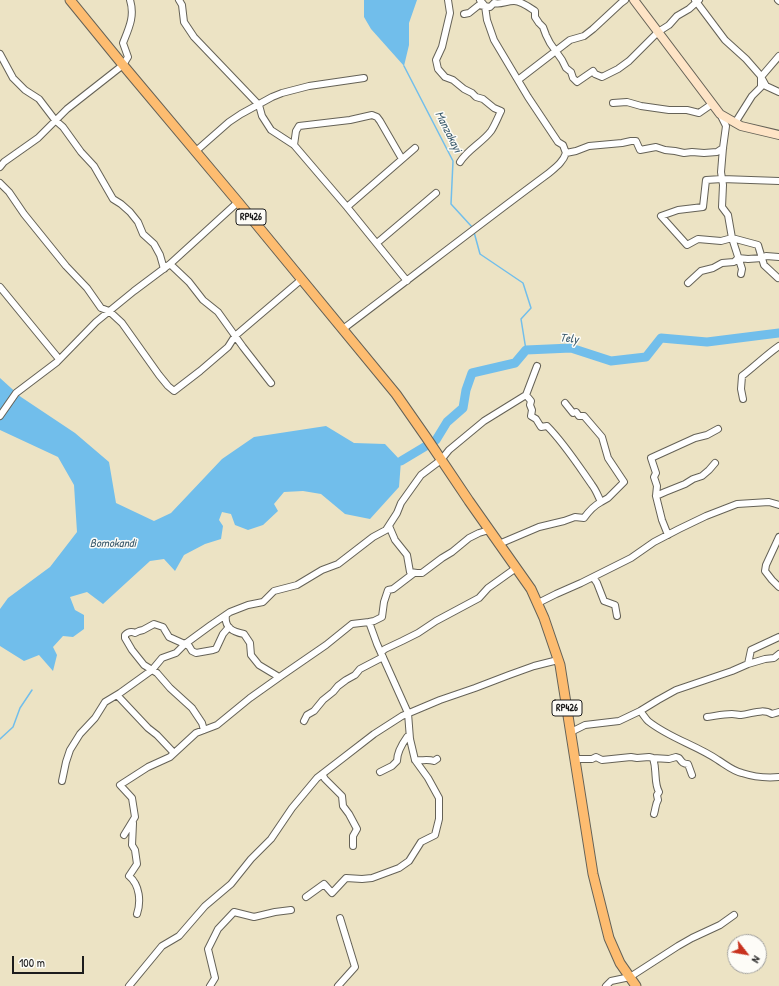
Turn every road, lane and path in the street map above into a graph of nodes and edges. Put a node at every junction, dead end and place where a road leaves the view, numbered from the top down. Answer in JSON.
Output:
{"nodes":[{"id":1,"x":70,"y":0,"type":"edge"},
{"id":2,"x":130,"y":0,"type":"edge"},
{"id":3,"x":179,"y":0,"type":"edge"},
{"id":4,"x":448,"y":0,"type":"edge"},
{"id":5,"x":480,"y":0,"type":"edge"},
{"id":6,"x":625,"y":0,"type":"edge"},
{"id":7,"x":634,"y":0,"type":"edge"},
{"id":8,"x":697,"y":1,"type":"edge"},
{"id":9,"x":485,"y":6,"type":"junction"},
{"id":10,"x":464,"y":14,"type":"dead end"},
{"id":11,"x":658,"y":32,"type":"junction"},
{"id":12,"x":556,"y":51,"type":"junction"},
{"id":13,"x":0,"y":54,"type":"edge"},
{"id":14,"x":779,"y":56,"type":"edge"},
{"id":15,"x":2,"y":61,"type":"edge"},
{"id":16,"x":123,"y":65,"type":"junction"},
{"id":17,"x":761,"y":77,"type":"junction"},
{"id":18,"x":364,"y":78,"type":"dead end"},
{"id":19,"x":518,"y":80,"type":"junction"},
{"id":20,"x":779,"y":92,"type":"edge"},
{"id":21,"x":613,"y":103,"type":"dead end"},
{"id":22,"x":712,"y":104,"type":"junction"},
{"id":23,"x":259,"y":105,"type":"junction"},
{"id":24,"x":720,"y":114,"type":"junction"},
{"id":25,"x":55,"y":120,"type":"junction"},
{"id":26,"x":735,"y":123,"type":"junction"},
{"id":27,"x":779,"y":135,"type":"edge"},
{"id":28,"x":294,"y":145,"type":"junction"},
{"id":29,"x":415,"y":148,"type":"dead end"},
{"id":30,"x":723,"y":148,"type":"junction"},
{"id":31,"x":196,"y":151,"type":"junction"},
{"id":32,"x":566,"y":153,"type":"junction"},
{"id":33,"x":402,"y":159,"type":"junction"},
{"id":34,"x":460,"y":162,"type":"dead end"},
{"id":35,"x":0,"y":167,"type":"edge"},
{"id":36,"x":722,"y":180,"type":"junction"},
{"id":37,"x":779,"y":181,"type":"edge"},
{"id":38,"x":0,"y":183,"type":"edge"},
{"id":39,"x":436,"y":193,"type":"dead end"},
{"id":40,"x":238,"y":202,"type":"junction"},
{"id":41,"x":347,"y":207,"type":"junction"},
{"id":42,"x":732,"y":238,"type":"junction"},
{"id":43,"x":377,"y":243,"type":"junction"},
{"id":44,"x":779,"y":257,"type":"edge"},
{"id":45,"x":738,"y":258,"type":"junction"},
{"id":46,"x":762,"y":258,"type":"junction"},
{"id":47,"x":170,"y":264,"type":"junction"},
{"id":48,"x":164,"y":269,"type":"junction"},
{"id":49,"x":741,"y":274,"type":"dead end"},
{"id":50,"x":778,"y":278,"type":"dead end"},
{"id":51,"x":302,"y":279,"type":"junction"},
{"id":52,"x":407,"y":281,"type":"junction"},
{"id":53,"x":688,"y":283,"type":"dead end"},
{"id":54,"x":0,"y":286,"type":"edge"},
{"id":55,"x":109,"y":311,"type":"junction"},
{"id":56,"x":343,"y":329,"type":"junction"},
{"id":57,"x":235,"y":336,"type":"junction"},
{"id":58,"x":779,"y":346,"type":"edge"},
{"id":59,"x":59,"y":359,"type":"junction"},
{"id":60,"x":537,"y":366,"type":"dead end"},
{"id":61,"x":271,"y":383,"type":"dead end"},
{"id":62,"x":526,"y":395,"type":"junction"},
{"id":63,"x":743,"y":399,"type":"dead end"},
{"id":64,"x":565,"y":403,"type":"dead end"},
{"id":65,"x":0,"y":416,"type":"edge"},
{"id":66,"x":718,"y":429,"type":"dead end"},
{"id":67,"x":439,"y":457,"type":"junction"},
{"id":68,"x":715,"y":463,"type":"dead end"},
{"id":69,"x":656,"y":496,"type":"junction"},
{"id":70,"x":601,"y":502,"type":"junction"},
{"id":71,"x":779,"y":505,"type":"edge"},
{"id":72,"x":389,"y":526,"type":"junction"},
{"id":73,"x":489,"y":530,"type":"junction"},
{"id":74,"x":668,"y":534,"type":"junction"},
{"id":75,"x":779,"y":537,"type":"edge"},
{"id":76,"x":499,"y":544,"type":"junction"},
{"id":77,"x":516,"y":568,"type":"junction"},
{"id":78,"x":414,"y":573,"type":"junction"},
{"id":79,"x":593,"y":577,"type":"junction"},
{"id":80,"x":779,"y":587,"type":"edge"},
{"id":81,"x":538,"y":603,"type":"junction"},
{"id":82,"x":226,"y":615,"type":"junction"},
{"id":83,"x":617,"y":616,"type":"dead end"},
{"id":84,"x":369,"y":622,"type":"junction"},
{"id":85,"x":229,"y":627,"type":"junction"},
{"id":86,"x":779,"y":637,"type":"edge"},
{"id":87,"x":185,"y":644,"type":"junction"},
{"id":88,"x":779,"y":654,"type":"edge"},
{"id":89,"x":382,"y":655,"type":"junction"},
{"id":90,"x":558,"y":660,"type":"junction"},
{"id":91,"x":748,"y":664,"type":"junction"},
{"id":92,"x":152,"y":670,"type":"junction"},
{"id":93,"x":279,"y":677,"type":"junction"},
{"id":94,"x":117,"y":695,"type":"junction"},
{"id":95,"x":640,"y":711,"type":"junction"},
{"id":96,"x":779,"y":712,"type":"edge"},
{"id":97,"x":408,"y":713,"type":"junction"},
{"id":98,"x":707,"y":717,"type":"dead end"},
{"id":99,"x":304,"y":721,"type":"dead end"},
{"id":100,"x":204,"y":730,"type":"junction"},
{"id":101,"x":571,"y":732,"type":"junction"},
{"id":102,"x":410,"y":739,"type":"junction"},
{"id":103,"x":174,"y":753,"type":"junction"},
{"id":104,"x":653,"y":758,"type":"junction"},
{"id":105,"x":437,"y":759,"type":"dead end"},
{"id":106,"x":575,"y":759,"type":"junction"},
{"id":107,"x":415,"y":760,"type":"junction"},
{"id":108,"x":380,"y":772,"type":"dead end"},
{"id":109,"x":322,"y":774,"type":"junction"},
{"id":110,"x":692,"y":775,"type":"dead end"},
{"id":111,"x":779,"y":776,"type":"edge"},
{"id":112,"x":62,"y":781,"type":"dead end"},
{"id":113,"x":654,"y":814,"type":"dead end"},
{"id":114,"x":133,"y":821,"type":"junction"},
{"id":115,"x":124,"y":834,"type":"dead end"},
{"id":116,"x":353,"y":846,"type":"dead end"},
{"id":117,"x":306,"y":897,"type":"dead end"},
{"id":118,"x":291,"y":910,"type":"dead end"},
{"id":119,"x":137,"y":914,"type":"dead end"},
{"id":120,"x":734,"y":915,"type":"dead end"},
{"id":121,"x":340,"y":918,"type":"dead end"},
{"id":122,"x":630,"y":978,"type":"junction"},
{"id":123,"x":129,"y":986,"type":"edge"},
{"id":124,"x":210,"y":986,"type":"edge"},
{"id":125,"x":338,"y":986,"type":"edge"},
{"id":126,"x":606,"y":986,"type":"edge"},
{"id":127,"x":636,"y":986,"type":"edge"}],
"edges":[{"from":1,"to":16,"type":"main road","number":"RP426"},
{"from":2,"to":16,"type":"street"},
{"from":3,"to":23,"type":"street"},
{"from":4,"to":34,"type":"street"},
{"from":5,"to":9,"type":"street"},
{"from":6,"to":12,"type":"street"},
{"from":7,"to":11,"type":"street"},
{"from":8,"to":11,"type":"street"},
{"from":8,"to":17,"type":"street"},
{"from":9,"to":10,"type":"street"},
{"from":9,"to":12,"type":"street"},
{"from":9,"to":19,"type":"street"},
{"from":11,"to":12,"type":"street"},
{"from":11,"to":22,"type":"street"},
{"from":12,"to":19,"type":"street"},
{"from":13,"to":15,"type":"street"},
{"from":14,"to":17,"type":"street"},
{"from":15,"to":25,"type":"street"},
{"from":16,"to":25,"type":"street"},
{"from":16,"to":31,"type":"main road","number":"RP426"},
{"from":17,"to":20,"type":"street"},
{"from":17,"to":26,"type":"street"},
{"from":18,"to":23,"type":"street"},
{"from":19,"to":32,"type":"street"},
{"from":21,"to":22,"type":"street"},
{"from":22,"to":24,"type":"street"},
{"from":23,"to":28,"type":"street"},
{"from":23,"to":31,"type":"street"},
{"from":24,"to":26,"type":"street"},
{"from":24,"to":30,"type":"street"},
{"from":25,"to":35,"type":"street"},
{"from":25,"to":48,"type":"street"},
{"from":26,"to":27,"type":"street"},
{"from":28,"to":33,"type":"street"},
{"from":28,"to":41,"type":"street"},
{"from":29,"to":33,"type":"street"},
{"from":30,"to":32,"type":"street"},
{"from":30,"to":36,"type":"street"},
{"from":31,"to":40,"type":"main road","number":"RP426"},
{"from":32,"to":52,"type":"street"},
{"from":33,"to":41,"type":"street"},
{"from":36,"to":37,"type":"street"},
{"from":36,"to":42,"type":"street"},
{"from":36,"to":42,"type":"street"},
{"from":38,"to":55,"type":"street"},
{"from":39,"to":43,"type":"street"},
{"from":40,"to":47,"type":"street"},
{"from":40,"to":51,"type":"main road","number":"RP426"},
{"from":41,"to":43,"type":"street"},
{"from":42,"to":45,"type":"street"},
{"from":42,"to":46,"type":"street"},
{"from":43,"to":52,"type":"street"},
{"from":44,"to":46,"type":"street"},
{"from":45,"to":46,"type":"street"},
{"from":45,"to":49,"type":"street"},
{"from":45,"to":53,"type":"street"},
{"from":46,"to":50,"type":"street"},
{"from":47,"to":48,"type":"street"},
{"from":47,"to":57,"type":"street"},
{"from":48,"to":55,"type":"street"},
{"from":51,"to":56,"type":"main road","number":"RP426"},
{"from":51,"to":57,"type":"street"},
{"from":52,"to":56,"type":"street"},
{"from":54,"to":59,"type":"street"},
{"from":55,"to":57,"type":"street"},
{"from":55,"to":59,"type":"street"},
{"from":56,"to":67,"type":"main road","number":"RP426"},
{"from":57,"to":61,"type":"street"},
{"from":58,"to":63,"type":"street"},
{"from":59,"to":65,"type":"street"},
{"from":60,"to":62,"type":"street"},
{"from":62,"to":67,"type":"street"},
{"from":62,"to":70,"type":"street"},
{"from":64,"to":70,"type":"street"},
{"from":66,"to":69,"type":"street"},
{"from":67,"to":72,"type":"street"},
{"from":67,"to":73,"type":"main road","number":"RP426"},
{"from":68,"to":69,"type":"street"},
{"from":69,"to":74,"type":"street"},
{"from":70,"to":76,"type":"street"},
{"from":71,"to":74,"type":"street"},
{"from":72,"to":78,"type":"street"},
{"from":72,"to":82,"type":"street"},
{"from":73,"to":76,"type":"main road","number":"RP426"},
{"from":73,"to":78,"type":"street"},
{"from":74,"to":79,"type":"street"},
{"from":75,"to":80,"type":"street"},
{"from":76,"to":77,"type":"main road","number":"RP426"},
{"from":77,"to":81,"type":"main road","number":"RP426"},
{"from":77,"to":89,"type":"street"},
{"from":78,"to":84,"type":"street"},
{"from":79,"to":81,"type":"street"},
{"from":79,"to":83,"type":"street"},
{"from":81,"to":90,"type":"main road","number":"RP426"},
{"from":82,"to":85,"type":"street"},
{"from":82,"to":87,"type":"street"},
{"from":84,"to":89,"type":"street"},
{"from":84,"to":93,"type":"street"},
{"from":85,"to":87,"type":"street"},
{"from":85,"to":93,"type":"street"},
{"from":86,"to":91,"type":"street"},
{"from":87,"to":92,"type":"street"},
{"from":87,"to":92,"type":"street"},
{"from":88,"to":91,"type":"street"},
{"from":89,"to":97,"type":"street"},
{"from":89,"to":99,"type":"street"},
{"from":90,"to":97,"type":"street"},
{"from":90,"to":101,"type":"main road","number":"RP426"},
{"from":91,"to":95,"type":"street"},
{"from":92,"to":94,"type":"street"},
{"from":92,"to":100,"type":"street"},
{"from":93,"to":100,"type":"street"},
{"from":94,"to":103,"type":"street"},
{"from":94,"to":112,"type":"street"},
{"from":95,"to":101,"type":"street"},
{"from":95,"to":111,"type":"street"},
{"from":96,"to":98,"type":"street"},
{"from":97,"to":102,"type":"street"},
{"from":97,"to":109,"type":"street"},
{"from":100,"to":103,"type":"street"},
{"from":101,"to":106,"type":"main road","number":"RP426"},
{"from":102,"to":107,"type":"street"},
{"from":102,"to":108,"type":"street"},
{"from":103,"to":114,"type":"street"},
{"from":104,"to":106,"type":"street"},
{"from":104,"to":110,"type":"street"},
{"from":104,"to":113,"type":"street"},
{"from":105,"to":107,"type":"street"},
{"from":106,"to":122,"type":"main road","number":"RP426"},
{"from":107,"to":117,"type":"street"},
{"from":109,"to":116,"type":"street"},
{"from":109,"to":123,"type":"street"},
{"from":114,"to":115,"type":"street"},
{"from":114,"to":119,"type":"street"},
{"from":118,"to":124,"type":"street"},
{"from":120,"to":122,"type":"street"},
{"from":121,"to":125,"type":"street"},
{"from":122,"to":126,"type":"street"},
{"from":122,"to":127,"type":"main road","number":"RP426"}]}
